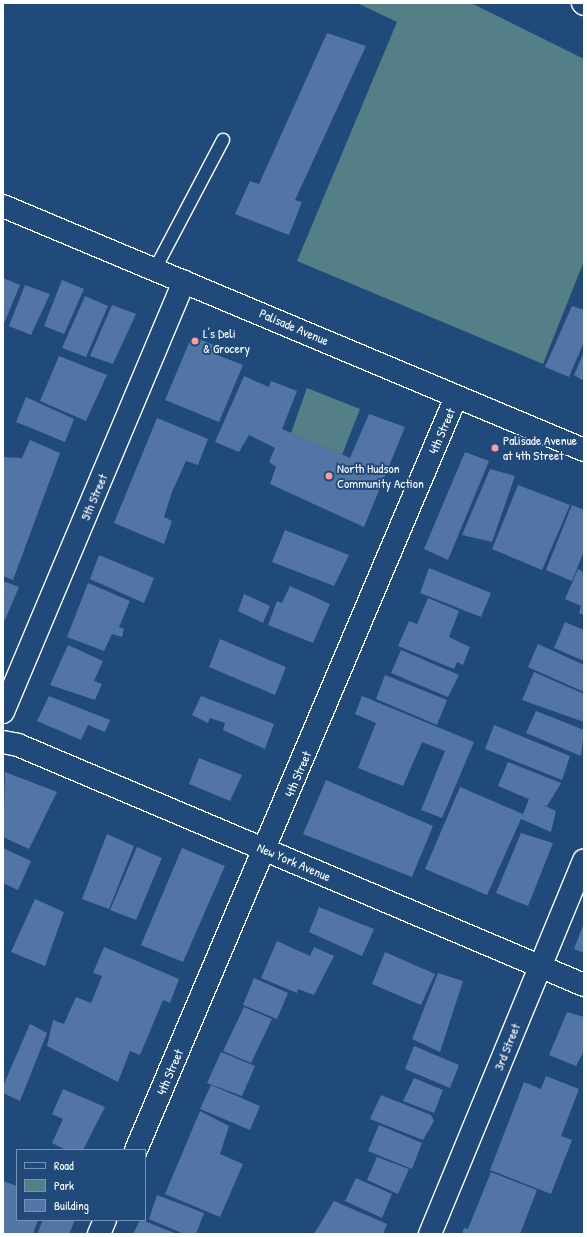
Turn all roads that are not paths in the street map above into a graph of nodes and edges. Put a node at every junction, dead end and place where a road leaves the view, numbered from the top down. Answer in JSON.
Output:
{"nodes":[{"id":1,"x":223,"y":140,"type":"dead end"},
{"id":2,"x":3,"y":206,"type":"edge"},
{"id":3,"x":155,"y":269,"type":"junction"},
{"id":4,"x":184,"y":281,"type":"junction"},
{"id":5,"x":456,"y":397,"type":"junction"},
{"id":6,"x":584,"y":450,"type":"edge"},
{"id":7,"x":3,"y":712,"type":"edge"},
{"id":8,"x":3,"y":742,"type":"edge"},
{"id":9,"x":266,"y":850,"type":"junction"},
{"id":10,"x":584,"y":860,"type":"edge"},
{"id":11,"x":541,"y":967,"type":"junction"},
{"id":12,"x":584,"y":985,"type":"edge"},
{"id":13,"x":136,"y":1149,"type":"edge"},
{"id":14,"x":105,"y":1221,"type":"edge"},
{"id":15,"x":99,"y":1234,"type":"edge"},
{"id":16,"x":430,"y":1234,"type":"edge"}],
"edges":[{"from":1,"to":3,"type":"lane"},
{"from":2,"to":3,"type":"street","name":"Palisade Avenue"},
{"from":3,"to":4,"type":"street","name":"Palisade Avenue"},
{"from":4,"to":5,"type":"street","name":"Palisade Avenue"},
{"from":4,"to":7,"type":"street","name":"5th Street"},
{"from":5,"to":6,"type":"street","name":"Palisade Avenue"},
{"from":5,"to":9,"type":"street","name":"4th Street"},
{"from":8,"to":9,"type":"street","name":"New York Avenue"},
{"from":9,"to":11,"type":"street","name":"New York Avenue"},
{"from":9,"to":13,"type":"street","name":"4th Street"},
{"from":10,"to":11,"type":"street","name":"3rd Street"},
{"from":11,"to":12,"type":"street","name":"New York Avenue"},
{"from":11,"to":16,"type":"street","name":"3rd Street"},
{"from":14,"to":15,"type":"street"}]}
